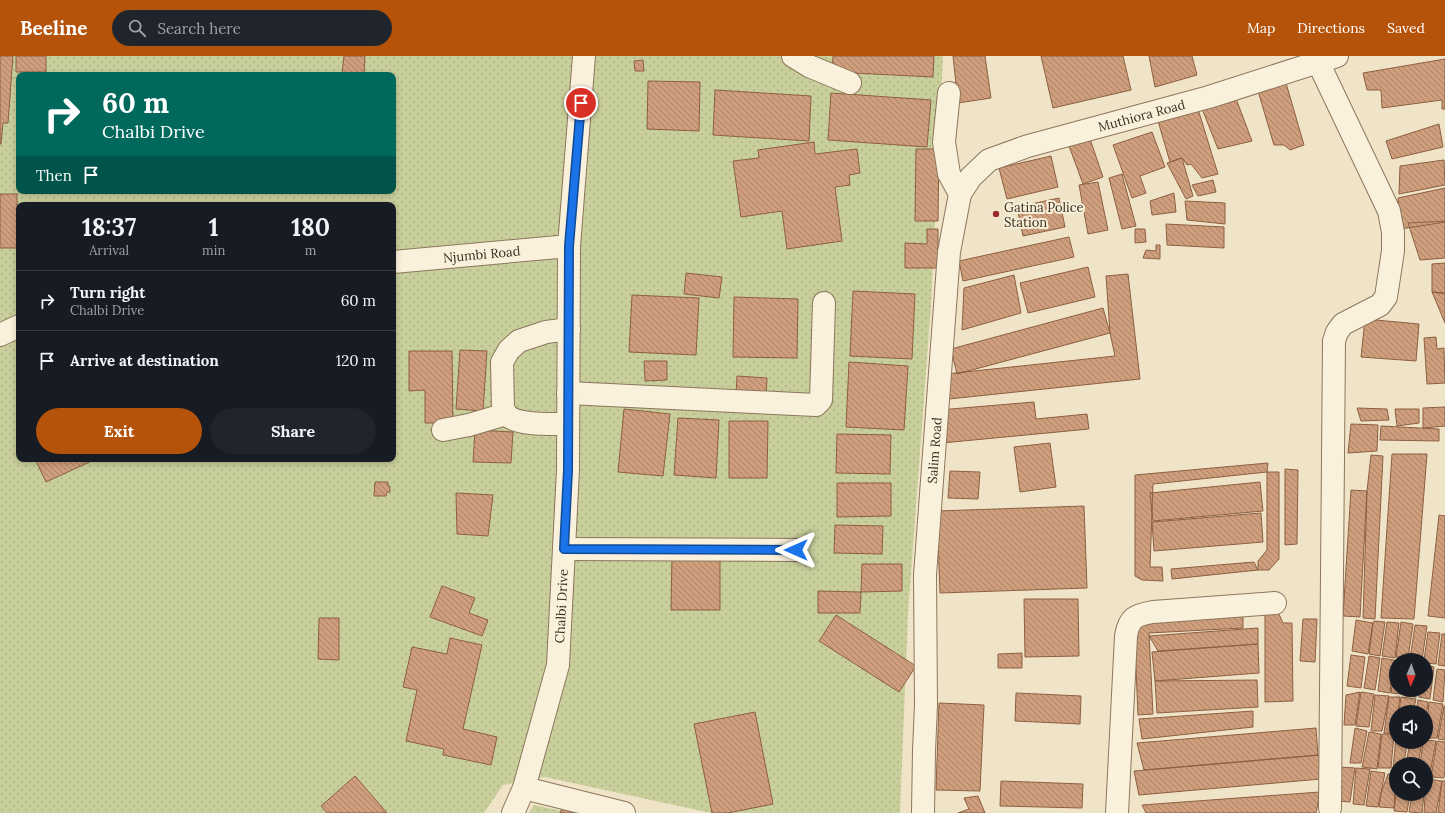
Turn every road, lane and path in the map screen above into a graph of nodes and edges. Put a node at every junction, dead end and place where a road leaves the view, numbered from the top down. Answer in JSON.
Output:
{"nodes":[{"id":1,"x":584,"y":56,"type":"edge"},
{"id":2,"x":793,"y":56,"type":"edge"},
{"id":3,"x":1328,"y":59,"type":"edge"},
{"id":4,"x":850,"y":83,"type":"dead end"},
{"id":5,"x":949,"y":93,"type":"dead end"},
{"id":6,"x":960,"y":194,"type":"junction"},
{"id":7,"x":569,"y":246,"type":"junction"},
{"id":8,"x":396,"y":262,"type":"edge"},
{"id":9,"x":824,"y":303,"type":"dead end"},
{"id":10,"x":16,"y":327,"type":"edge"},
{"id":11,"x":569,"y":330,"type":"junction"},
{"id":12,"x":0,"y":335,"type":"edge"},
{"id":13,"x":568,"y":393,"type":"junction"},
{"id":14,"x":506,"y":414,"type":"junction"},
{"id":15,"x":568,"y":424,"type":"junction"},
{"id":16,"x":443,"y":430,"type":"dead end"},
{"id":17,"x":564,"y":549,"type":"junction"},
{"id":18,"x":796,"y":550,"type":"dead end"},
{"id":19,"x":1275,"y":602,"type":"dead end"},
{"id":20,"x":524,"y":788,"type":"junction"},
{"id":21,"x":1330,"y":808,"type":"dead end"},
{"id":22,"x":513,"y":813,"type":"edge"},
{"id":23,"x":624,"y":813,"type":"edge"},
{"id":24,"x":923,"y":813,"type":"edge"},
{"id":25,"x":1117,"y":813,"type":"edge"}],
"edges":[{"from":1,"to":7,"type":"street","name":"Chalbi Drive"},
{"from":2,"to":4,"type":"street"},
{"from":3,"to":6,"type":"street","name":"Muthiora Road"},
{"from":3,"to":21,"type":"street"},
{"from":5,"to":6,"type":"street"},
{"from":6,"to":24,"type":"street","name":"Salim Road"},
{"from":7,"to":8,"type":"street","name":"Njumbi Road"},
{"from":7,"to":11,"type":"street","name":"Chalbi Drive"},
{"from":9,"to":13,"type":"street"},
{"from":10,"to":12,"type":"street"},
{"from":11,"to":13,"type":"street","name":"Chalbi Drive"},
{"from":11,"to":14,"type":"street"},
{"from":13,"to":15,"type":"street","name":"Chalbi Drive"},
{"from":14,"to":15,"type":"street"},
{"from":14,"to":16,"type":"street"},
{"from":15,"to":17,"type":"street","name":"Chalbi Drive"},
{"from":17,"to":18,"type":"street"},
{"from":17,"to":20,"type":"street","name":"Chalbi Drive"},
{"from":19,"to":25,"type":"street"},
{"from":20,"to":22,"type":"street","name":"Chalbi Drive"},
{"from":20,"to":23,"type":"street"}]}
